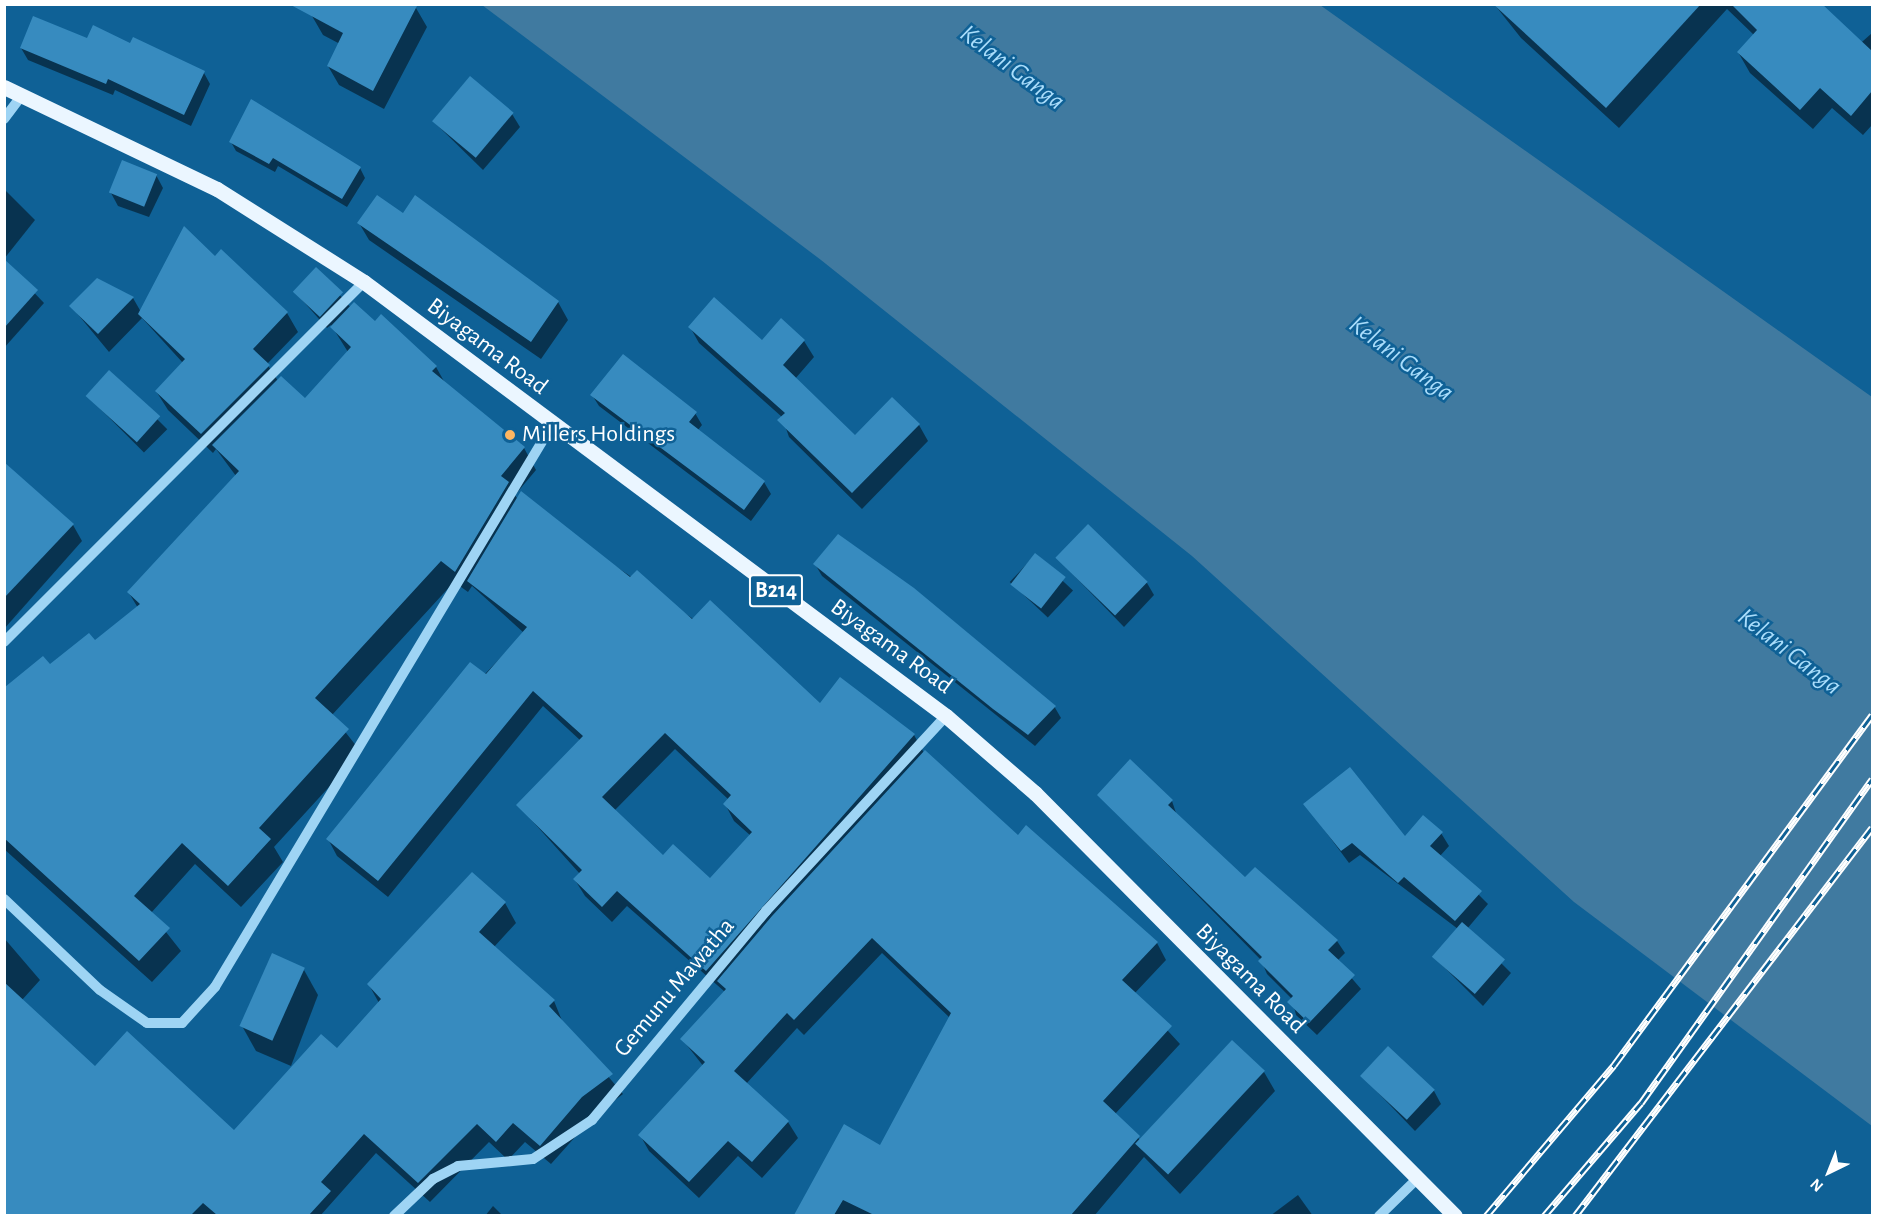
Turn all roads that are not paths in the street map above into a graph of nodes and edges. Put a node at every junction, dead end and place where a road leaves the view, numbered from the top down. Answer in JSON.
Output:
{"nodes":[{"id":1,"x":4,"y":87,"type":"edge"},
{"id":2,"x":22,"y":95,"type":"junction"},
{"id":3,"x":4,"y":119,"type":"edge"},
{"id":4,"x":364,"y":282,"type":"junction"},
{"id":5,"x":552,"y":425,"type":"junction"},
{"id":6,"x":4,"y":642,"type":"edge"},
{"id":7,"x":946,"y":716,"type":"junction"},
{"id":8,"x":4,"y":899,"type":"edge"},
{"id":9,"x":1418,"y":1178,"type":"junction"},
{"id":10,"x":394,"y":1215,"type":"edge"},
{"id":11,"x":1380,"y":1215,"type":"edge"},
{"id":12,"x":1455,"y":1215,"type":"edge"}],
"edges":[{"from":1,"to":2,"type":"main road","name":"Biyagama Road","number":"B214"},
{"from":2,"to":3,"type":"street"},
{"from":2,"to":4,"type":"main road","name":"Biyagama Road","number":"B214"},
{"from":4,"to":5,"type":"main road","name":"Biyagama Road","number":"B214"},
{"from":4,"to":6,"type":"street"},
{"from":5,"to":7,"type":"main road","name":"Biyagama Road","number":"B214"},
{"from":5,"to":8,"type":"street"},
{"from":7,"to":9,"type":"main road","name":"Biyagama Road","number":"B214"},
{"from":7,"to":10,"type":"street","name":"Gemunu Mawatha"},
{"from":9,"to":11,"type":"street"},
{"from":9,"to":12,"type":"main road","name":"Biyagama Road","number":"B214"}]}
